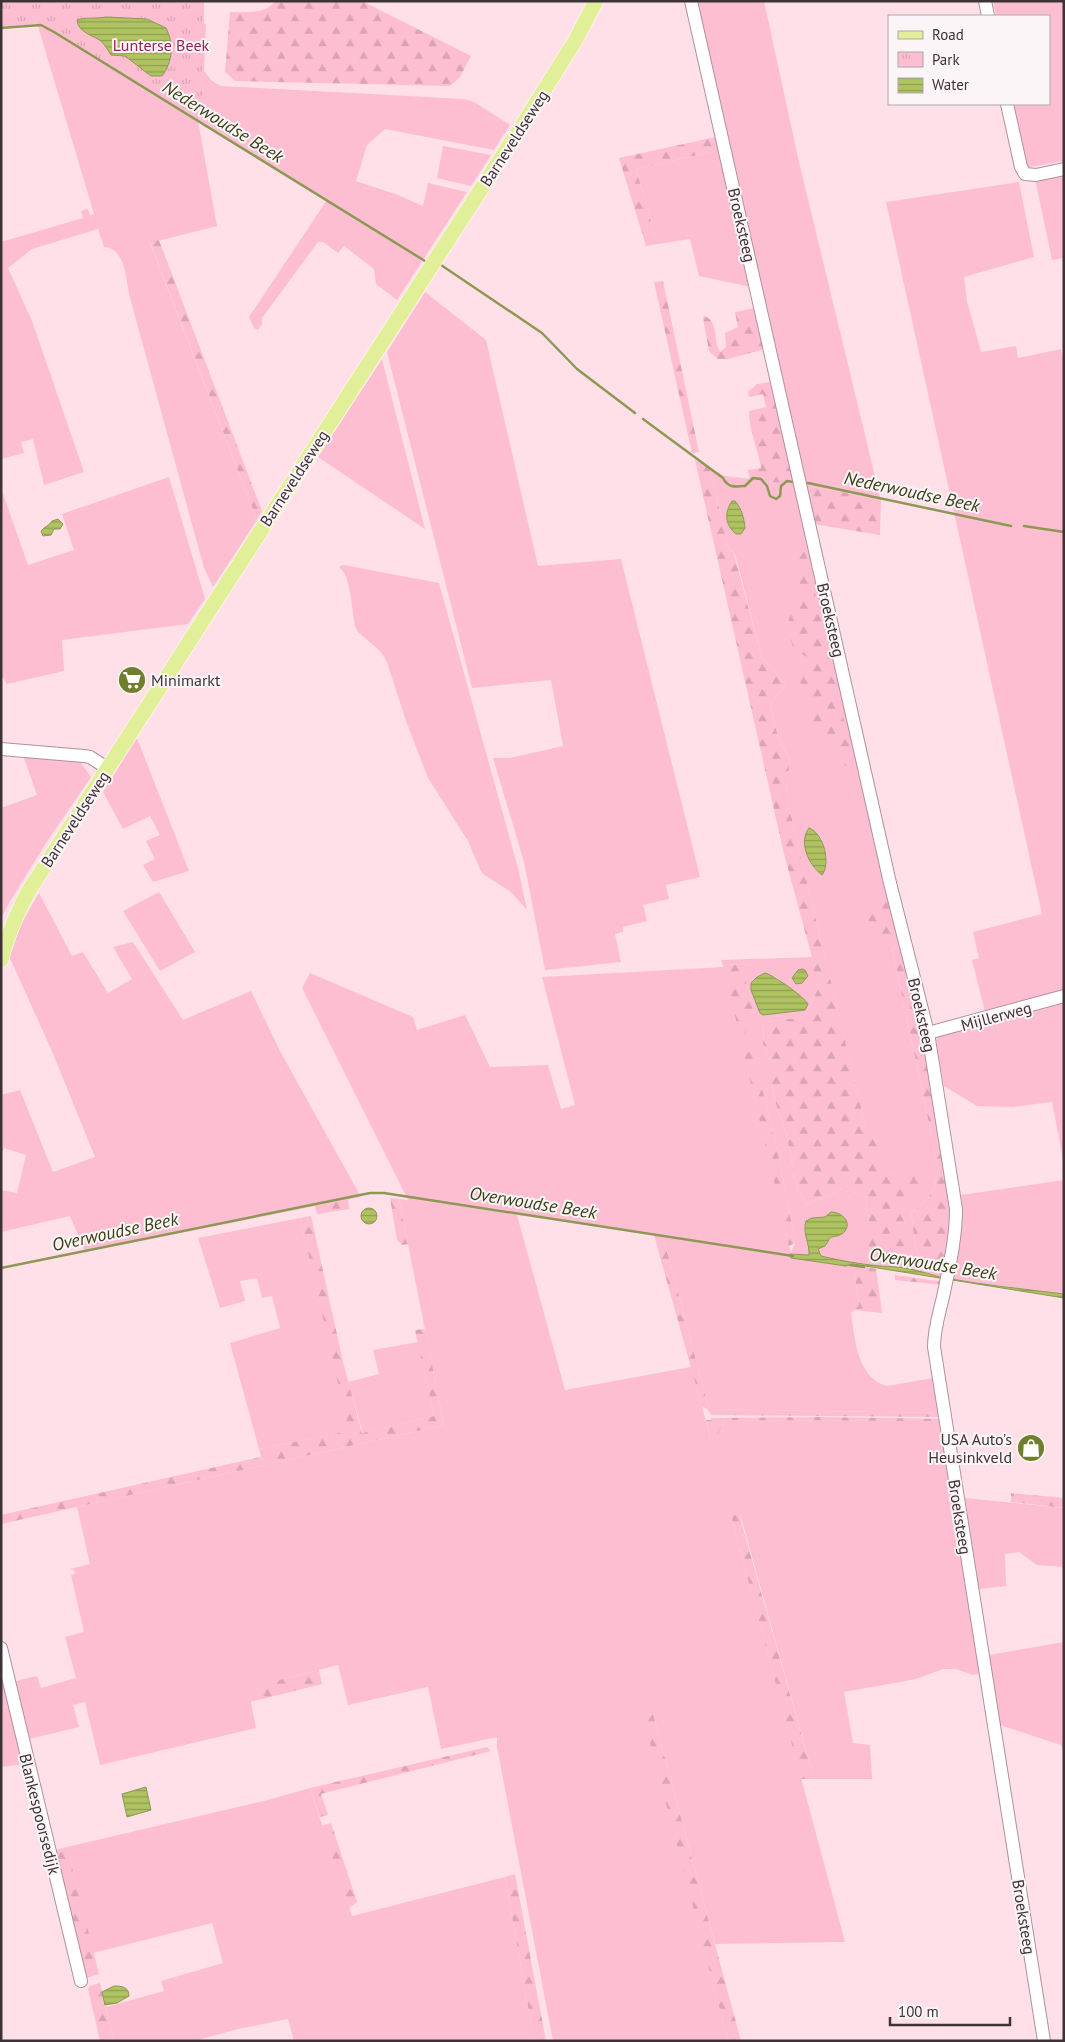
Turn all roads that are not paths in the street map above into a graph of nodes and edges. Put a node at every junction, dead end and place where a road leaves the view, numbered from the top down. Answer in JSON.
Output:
{"nodes":[{"id":1,"x":596,"y":1,"type":"edge"},
{"id":2,"x":691,"y":1,"type":"edge"},
{"id":3,"x":985,"y":1,"type":"edge"},
{"id":4,"x":988,"y":15,"type":"edge"},
{"id":5,"x":1007,"y":105,"type":"edge"},
{"id":6,"x":1064,"y":169,"type":"edge"},
{"id":7,"x":1,"y":749,"type":"edge"},
{"id":8,"x":107,"y":768,"type":"junction"},
{"id":9,"x":1,"y":960,"type":"edge"},
{"id":10,"x":1064,"y":996,"type":"edge"},
{"id":11,"x":928,"y":1034,"type":"junction"},
{"id":12,"x":1,"y":1648,"type":"edge"},
{"id":13,"x":81,"y":1981,"type":"dead end"},
{"id":14,"x":1044,"y":2041,"type":"edge"}],
"edges":[{"from":1,"to":8,"type":"main road","name":"Barneveldseweg"},
{"from":2,"to":11,"type":"street","name":"Broeksteeg"},
{"from":3,"to":4,"type":"street"},
{"from":5,"to":6,"type":"street"},
{"from":7,"to":8,"type":"street"},
{"from":8,"to":9,"type":"main road","name":"Barneveldseweg"},
{"from":10,"to":11,"type":"street","name":"Mijllerweg"},
{"from":11,"to":14,"type":"street","name":"Broeksteeg"},
{"from":12,"to":13,"type":"street","name":"Blankespoorsedijk"}]}
